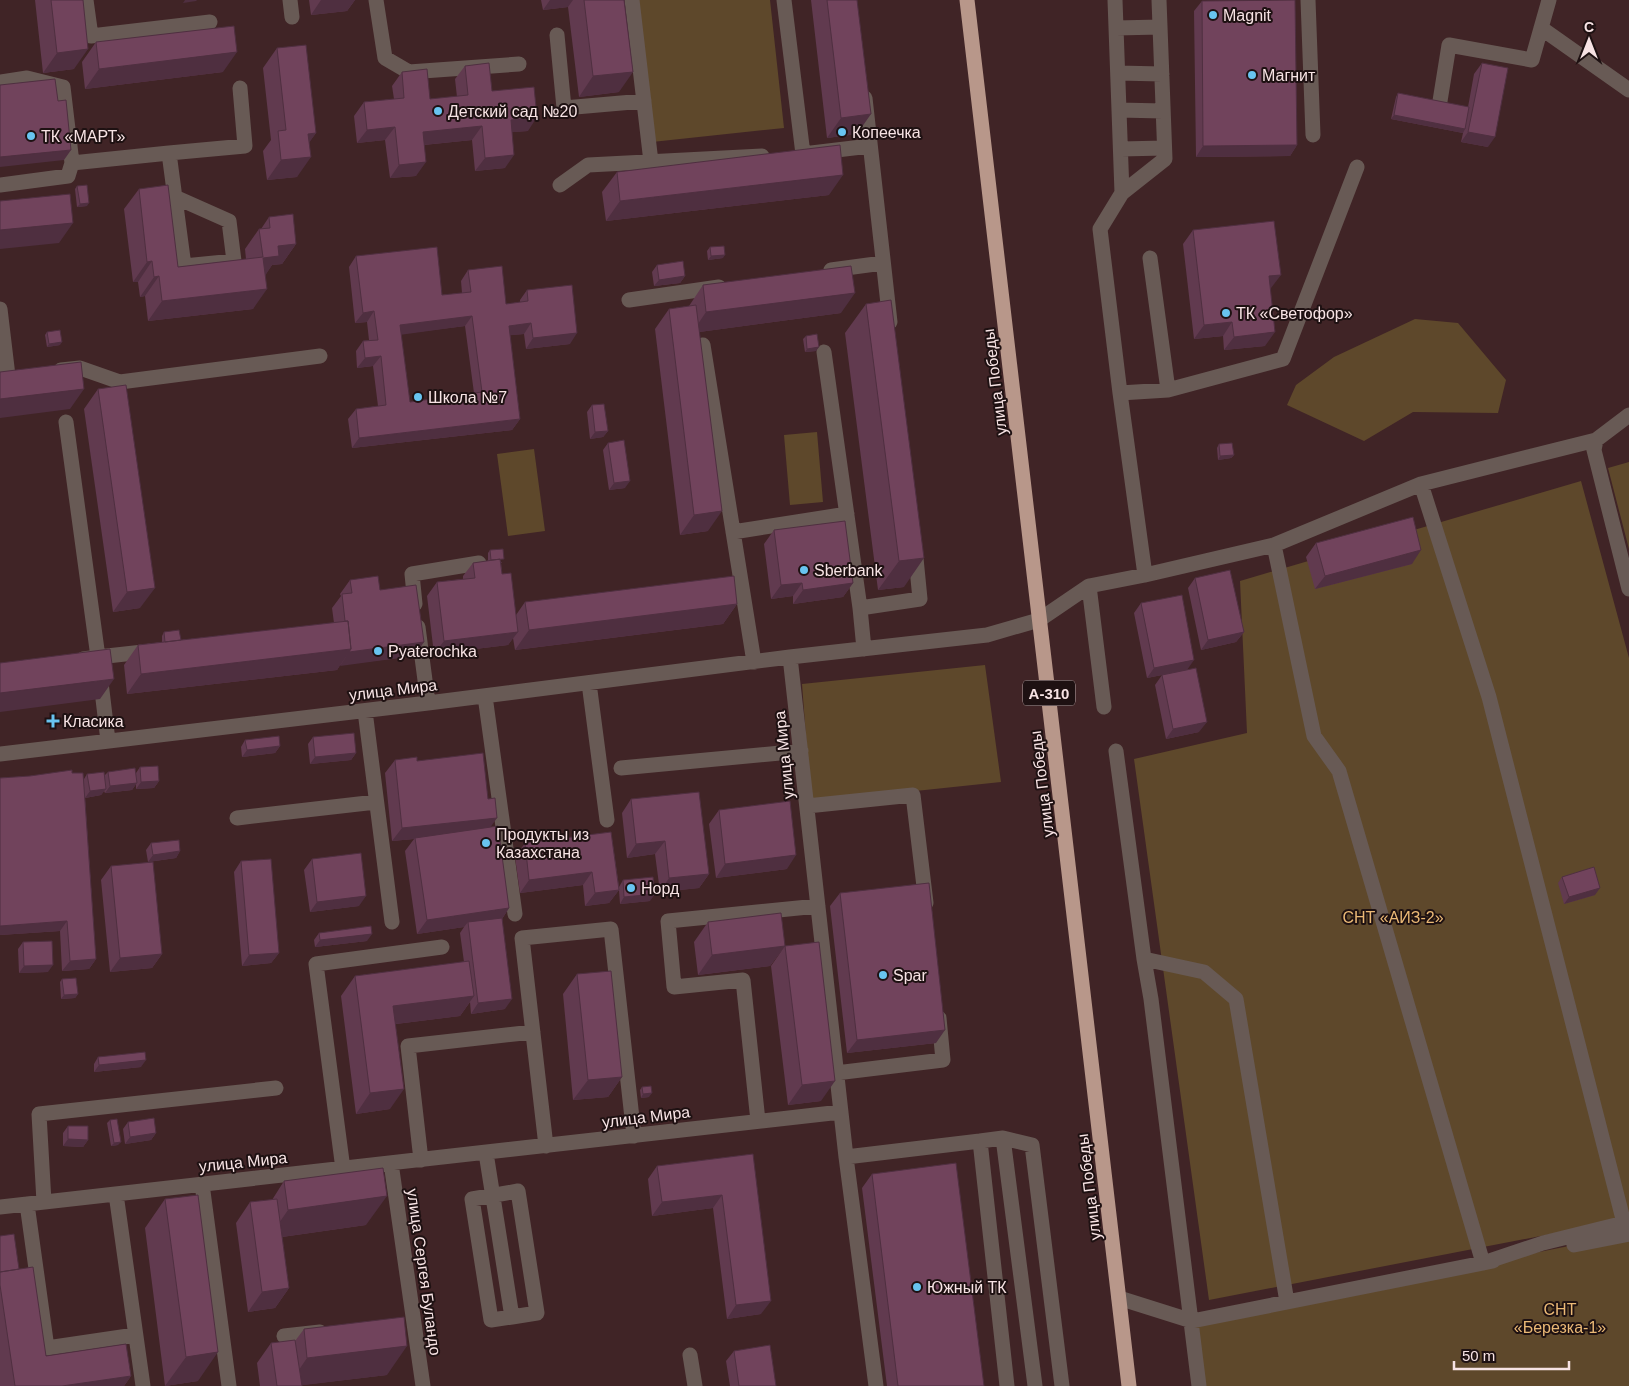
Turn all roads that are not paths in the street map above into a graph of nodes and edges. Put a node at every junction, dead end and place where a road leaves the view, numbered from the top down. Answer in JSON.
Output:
{"nodes":[{"id":1,"x":86,"y":0,"type":"edge"},
{"id":2,"x":290,"y":0,"type":"edge"},
{"id":3,"x":376,"y":0,"type":"edge"},
{"id":4,"x":632,"y":0,"type":"edge"},
{"id":5,"x":784,"y":0,"type":"edge"},
{"id":6,"x":967,"y":0,"type":"edge"},
{"id":7,"x":1115,"y":0,"type":"edge"},
{"id":8,"x":1159,"y":0,"type":"edge"},
{"id":9,"x":1308,"y":0,"type":"edge"},
{"id":10,"x":1549,"y":0,"type":"edge"},
{"id":11,"x":292,"y":17,"type":"dead end"},
{"id":12,"x":210,"y":22,"type":"dead end"},
{"id":13,"x":1160,"y":27,"type":"junction"},
{"id":14,"x":1116,"y":28,"type":"junction"},
{"id":15,"x":1541,"y":28,"type":"junction"},
{"id":16,"x":557,"y":35,"type":"dead end"},
{"id":17,"x":519,"y":64,"type":"dead end"},
{"id":18,"x":1118,"y":73,"type":"junction"},
{"id":19,"x":1162,"y":74,"type":"junction"},
{"id":20,"x":0,"y":82,"type":"edge"},
{"id":21,"x":240,"y":88,"type":"dead end"},
{"id":22,"x":864,"y":88,"type":"edge"},
{"id":23,"x":1629,"y":90,"type":"edge"},
{"id":24,"x":644,"y":101,"type":"junction"},
{"id":25,"x":1440,"y":101,"type":"edge"},
{"id":26,"x":1119,"y":110,"type":"junction"},
{"id":27,"x":1163,"y":111,"type":"junction"},
{"id":28,"x":1313,"y":136,"type":"dead end"},
{"id":29,"x":870,"y":146,"type":"junction"},
{"id":30,"x":1164,"y":148,"type":"junction"},
{"id":31,"x":1121,"y":149,"type":"junction"},
{"id":32,"x":169,"y":153,"type":"junction"},
{"id":33,"x":803,"y":154,"type":"junction"},
{"id":34,"x":651,"y":162,"type":"junction"},
{"id":35,"x":72,"y":163,"type":"junction"},
{"id":36,"x":1357,"y":167,"type":"dead end"},
{"id":37,"x":0,"y":185,"type":"edge"},
{"id":38,"x":560,"y":185,"type":"dead end"},
{"id":39,"x":1122,"y":193,"type":"junction"},
{"id":40,"x":175,"y":197,"type":"junction"},
{"id":41,"x":1150,"y":258,"type":"dead end"},
{"id":42,"x":883,"y":263,"type":"junction"},
{"id":43,"x":815,"y":273,"type":"edge"},
{"id":44,"x":737,"y":284,"type":"edge"},
{"id":45,"x":629,"y":300,"type":"dead end"},
{"id":46,"x":0,"y":309,"type":"edge"},
{"id":47,"x":891,"y":332,"type":"edge"},
{"id":48,"x":704,"y":345,"type":"dead end"},
{"id":49,"x":824,"y":352,"type":"dead end"},
{"id":50,"x":320,"y":356,"type":"dead end"},
{"id":51,"x":44,"y":372,"type":"edge"},
{"id":52,"x":26,"y":374,"type":"edge"},
{"id":53,"x":4,"y":376,"type":"edge"},
{"id":54,"x":1168,"y":390,"type":"junction"},
{"id":55,"x":1120,"y":393,"type":"junction"},
{"id":56,"x":1629,"y":415,"type":"edge"},
{"id":57,"x":66,"y":422,"type":"dead end"},
{"id":58,"x":1596,"y":440,"type":"junction"},
{"id":59,"x":1421,"y":484,"type":"junction"},
{"id":60,"x":847,"y":514,"type":"junction"},
{"id":61,"x":913,"y":530,"type":"edge"},
{"id":62,"x":733,"y":532,"type":"junction"},
{"id":63,"x":1274,"y":545,"type":"junction"},
{"id":64,"x":479,"y":563,"type":"edge"},
{"id":65,"x":1145,"y":575,"type":"junction"},
{"id":66,"x":740,"y":577,"type":"junction"},
{"id":67,"x":722,"y":579,"type":"edge"},
{"id":68,"x":1090,"y":586,"type":"junction"},
{"id":69,"x":1629,"y":589,"type":"edge"},
{"id":70,"x":860,"y":608,"type":"junction"},
{"id":71,"x":1039,"y":620,"type":"junction"},
{"id":72,"x":167,"y":649,"type":"edge"},
{"id":73,"x":864,"y":649,"type":"junction"},
{"id":74,"x":98,"y":657,"type":"junction"},
{"id":75,"x":790,"y":657,"type":"junction"},
{"id":76,"x":68,"y":661,"type":"edge"},
{"id":77,"x":754,"y":662,"type":"junction"},
{"id":78,"x":589,"y":683,"type":"junction"},
{"id":79,"x":485,"y":696,"type":"junction"},
{"id":80,"x":428,"y":703,"type":"junction"},
{"id":81,"x":1104,"y":707,"type":"dead end"},
{"id":82,"x":365,"y":711,"type":"junction"},
{"id":83,"x":108,"y":741,"type":"junction"},
{"id":84,"x":801,"y":751,"type":"junction"},
{"id":85,"x":1116,"y":751,"type":"dead end"},
{"id":86,"x":0,"y":754,"type":"edge"},
{"id":87,"x":621,"y":768,"type":"dead end"},
{"id":88,"x":376,"y":802,"type":"junction"},
{"id":89,"x":807,"y":806,"type":"junction"},
{"id":90,"x":237,"y":818,"type":"dead end"},
{"id":91,"x":607,"y":820,"type":"dead end"},
{"id":92,"x":818,"y":906,"type":"junction"},
{"id":93,"x":927,"y":913,"type":"edge"},
{"id":94,"x":515,"y":914,"type":"dead end"},
{"id":95,"x":392,"y":922,"type":"dead end"},
{"id":96,"x":442,"y":948,"type":"dead end"},
{"id":97,"x":1144,"y":959,"type":"junction"},
{"id":98,"x":937,"y":1001,"type":"edge"},
{"id":99,"x":533,"y":1032,"type":"junction"},
{"id":100,"x":836,"y":1073,"type":"junction"},
{"id":101,"x":276,"y":1088,"type":"dead end"},
{"id":102,"x":840,"y":1112,"type":"junction"},
{"id":103,"x":758,"y":1122,"type":"junction"},
{"id":104,"x":634,"y":1136,"type":"junction"},
{"id":105,"x":1003,"y":1138,"type":"junction"},
{"id":106,"x":980,"y":1141,"type":"junction"},
{"id":107,"x":546,"y":1146,"type":"junction"},
{"id":108,"x":486,"y":1153,"type":"junction"},
{"id":109,"x":846,"y":1156,"type":"junction"},
{"id":110,"x":420,"y":1160,"type":"junction"},
{"id":111,"x":391,"y":1163,"type":"junction"},
{"id":112,"x":343,"y":1168,"type":"junction"},
{"id":113,"x":202,"y":1184,"type":"junction"},
{"id":114,"x":116,"y":1194,"type":"junction"},
{"id":115,"x":493,"y":1195,"type":"junction"},
{"id":116,"x":44,"y":1202,"type":"junction"},
{"id":117,"x":27,"y":1204,"type":"junction"},
{"id":118,"x":0,"y":1207,"type":"edge"},
{"id":119,"x":1629,"y":1234,"type":"edge"},
{"id":120,"x":1483,"y":1263,"type":"junction"},
{"id":121,"x":1119,"y":1298,"type":"junction"},
{"id":122,"x":1287,"y":1302,"type":"junction"},
{"id":123,"x":512,"y":1317,"type":"junction"},
{"id":124,"x":413,"y":1319,"type":"junction"},
{"id":125,"x":1192,"y":1321,"type":"junction"},
{"id":126,"x":395,"y":1322,"type":"edge"},
{"id":127,"x":330,"y":1330,"type":"edge"},
{"id":128,"x":136,"y":1335,"type":"junction"},
{"id":129,"x":284,"y":1336,"type":"dead end"},
{"id":130,"x":690,"y":1355,"type":"dead end"},
{"id":131,"x":143,"y":1386,"type":"edge"},
{"id":132,"x":229,"y":1386,"type":"edge"},
{"id":133,"x":423,"y":1386,"type":"edge"},
{"id":134,"x":695,"y":1386,"type":"edge"},
{"id":135,"x":876,"y":1386,"type":"edge"},
{"id":136,"x":1007,"y":1386,"type":"edge"},
{"id":137,"x":1035,"y":1386,"type":"edge"},
{"id":138,"x":1062,"y":1386,"type":"edge"},
{"id":139,"x":1130,"y":1386,"type":"edge"},
{"id":140,"x":1199,"y":1386,"type":"edge"}],
"edges":[{"from":1,"to":12,"type":"street"},
{"from":2,"to":11,"type":"street"},
{"from":3,"to":17,"type":"street"},
{"from":4,"to":24,"type":"street"},
{"from":5,"to":33,"type":"street"},
{"from":6,"to":71,"type":"highway","name":"улица Победы","number":"А-310"},
{"from":7,"to":14,"type":"street"},
{"from":8,"to":13,"type":"street"},
{"from":9,"to":28,"type":"street"},
{"from":10,"to":15,"type":"street"},
{"from":13,"to":14,"type":"street"},
{"from":13,"to":19,"type":"street"},
{"from":14,"to":18,"type":"street"},
{"from":15,"to":23,"type":"street"},
{"from":15,"to":25,"type":"street"},
{"from":16,"to":24,"type":"street"},
{"from":18,"to":19,"type":"street"},
{"from":18,"to":26,"type":"street"},
{"from":19,"to":27,"type":"street"},
{"from":20,"to":35,"type":"street"},
{"from":21,"to":32,"type":"street"},
{"from":22,"to":29,"type":"street"},
{"from":24,"to":34,"type":"street"},
{"from":26,"to":27,"type":"street"},
{"from":26,"to":31,"type":"street"},
{"from":27,"to":30,"type":"street"},
{"from":29,"to":33,"type":"street"},
{"from":29,"to":42,"type":"street"},
{"from":30,"to":31,"type":"street"},
{"from":30,"to":39,"type":"street"},
{"from":31,"to":39,"type":"street"},
{"from":32,"to":35,"type":"street"},
{"from":32,"to":40,"type":"street"},
{"from":33,"to":34,"type":"street"},
{"from":34,"to":38,"type":"street"},
{"from":35,"to":37,"type":"street"},
{"from":36,"to":54,"type":"street"},
{"from":39,"to":55,"type":"street"},
{"from":40,"to":40,"type":"street"},
{"from":41,"to":54,"type":"street"},
{"from":42,"to":43,"type":"street"},
{"from":42,"to":47,"type":"street"},
{"from":44,"to":45,"type":"street"},
{"from":46,"to":53,"type":"street"},
{"from":48,"to":62,"type":"street"},
{"from":49,"to":60,"type":"street"},
{"from":50,"to":51,"type":"street"},
{"from":52,"to":53,"type":"street"},
{"from":54,"to":55,"type":"street"},
{"from":55,"to":65,"type":"street"},
{"from":56,"to":58,"type":"street"},
{"from":57,"to":74,"type":"street"},
{"from":58,"to":59,"type":"street"},
{"from":58,"to":69,"type":"street"},
{"from":59,"to":63,"type":"street"},
{"from":59,"to":120,"type":"street"},
{"from":60,"to":62,"type":"street"},
{"from":60,"to":70,"type":"street"},
{"from":61,"to":70,"type":"street"},
{"from":62,"to":66,"type":"street"},
{"from":63,"to":65,"type":"street"},
{"from":63,"to":120,"type":"street"},
{"from":64,"to":80,"type":"street"},
{"from":65,"to":68,"type":"street"},
{"from":66,"to":67,"type":"street"},
{"from":66,"to":77,"type":"street"},
{"from":68,"to":71,"type":"street","name":"улица Мира"},
{"from":68,"to":81,"type":"street"},
{"from":70,"to":73,"type":"street"},
{"from":71,"to":73,"type":"street","name":"улица Мира"},
{"from":71,"to":121,"type":"highway","name":"улица Победы","number":"А-310"},
{"from":72,"to":74,"type":"street"},
{"from":73,"to":75,"type":"street","name":"улица Мира"},
{"from":74,"to":76,"type":"street"},
{"from":74,"to":83,"type":"street"},
{"from":75,"to":77,"type":"street","name":"улица Мира"},
{"from":75,"to":84,"type":"street","name":"улица Мира"},
{"from":77,"to":78,"type":"street","name":"улица Мира"},
{"from":78,"to":79,"type":"street","name":"улица Мира"},
{"from":78,"to":91,"type":"street"},
{"from":79,"to":80,"type":"street","name":"улица Мира"},
{"from":79,"to":94,"type":"street"},
{"from":80,"to":82,"type":"street","name":"улица Мира"},
{"from":82,"to":83,"type":"street","name":"улица Мира"},
{"from":82,"to":88,"type":"street"},
{"from":83,"to":86,"type":"street","name":"улица Мира"},
{"from":84,"to":87,"type":"street"},
{"from":84,"to":89,"type":"street","name":"улица Мира"},
{"from":85,"to":97,"type":"street"},
{"from":88,"to":90,"type":"street"},
{"from":88,"to":95,"type":"street"},
{"from":89,"to":92,"type":"street","name":"улица Мира"},
{"from":89,"to":93,"type":"street"},
{"from":92,"to":100,"type":"street","name":"улица Мира"},
{"from":92,"to":103,"type":"street"},
{"from":96,"to":112,"type":"street"},
{"from":97,"to":122,"type":"street"},
{"from":97,"to":125,"type":"street"},
{"from":98,"to":100,"type":"street"},
{"from":99,"to":104,"type":"street"},
{"from":99,"to":107,"type":"street"},
{"from":99,"to":110,"type":"street"},
{"from":100,"to":102,"type":"street","name":"улица Мира"},
{"from":101,"to":116,"type":"street"},
{"from":102,"to":103,"type":"street","name":"улица Мира"},
{"from":102,"to":109,"type":"street"},
{"from":103,"to":104,"type":"street","name":"улица Мира"},
{"from":104,"to":107,"type":"street","name":"улица Мира"},
{"from":105,"to":106,"type":"street"},
{"from":105,"to":137,"type":"street"},
{"from":105,"to":138,"type":"street"},
{"from":106,"to":109,"type":"street"},
{"from":106,"to":136,"type":"street"},
{"from":107,"to":108,"type":"street","name":"улица Мира"},
{"from":108,"to":110,"type":"street","name":"улица Мира"},
{"from":108,"to":115,"type":"street"},
{"from":109,"to":135,"type":"street"},
{"from":110,"to":111,"type":"street","name":"улица Мира"},
{"from":111,"to":112,"type":"street","name":"улица Мира"},
{"from":111,"to":124,"type":"street","name":"улица Сергея Буландо"},
{"from":112,"to":113,"type":"street","name":"улица Мира"},
{"from":113,"to":114,"type":"street","name":"улица Мира"},
{"from":113,"to":132,"type":"street"},
{"from":114,"to":116,"type":"street","name":"улица Мира"},
{"from":114,"to":128,"type":"street"},
{"from":115,"to":123,"type":"street"},
{"from":115,"to":123,"type":"street"},
{"from":115,"to":123,"type":"street"},
{"from":116,"to":117,"type":"street","name":"улица Мира"},
{"from":117,"to":118,"type":"street","name":"улица Мира"},
{"from":117,"to":128,"type":"street"},
{"from":119,"to":120,"type":"street"},
{"from":120,"to":122,"type":"street"},
{"from":121,"to":125,"type":"street"},
{"from":121,"to":139,"type":"highway","name":"улица Победы","number":"А-310"},
{"from":122,"to":125,"type":"street"},
{"from":124,"to":126,"type":"street"},
{"from":124,"to":133,"type":"street","name":"улица Сергея Буландо"},
{"from":125,"to":140,"type":"street"},
{"from":127,"to":129,"type":"street"},
{"from":128,"to":131,"type":"street"},
{"from":130,"to":134,"type":"street"}]}
